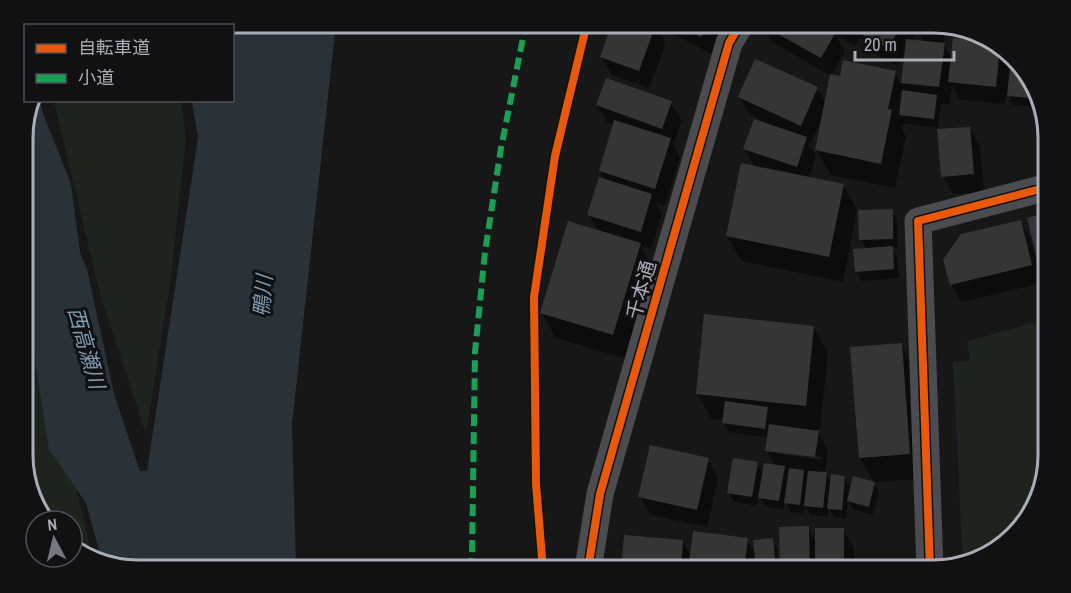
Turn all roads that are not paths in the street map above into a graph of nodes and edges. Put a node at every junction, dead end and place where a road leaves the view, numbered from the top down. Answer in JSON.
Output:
{"nodes":[{"id":1,"x":735,"y":33,"type":"edge"},
{"id":2,"x":1038,"y":190,"type":"edge"},
{"id":3,"x":589,"y":560,"type":"edge"},
{"id":4,"x":930,"y":560,"type":"edge"}],
"edges":[{"from":1,"to":3,"type":"street","name":"千本通"},
{"from":2,"to":4,"type":"street"}]}
